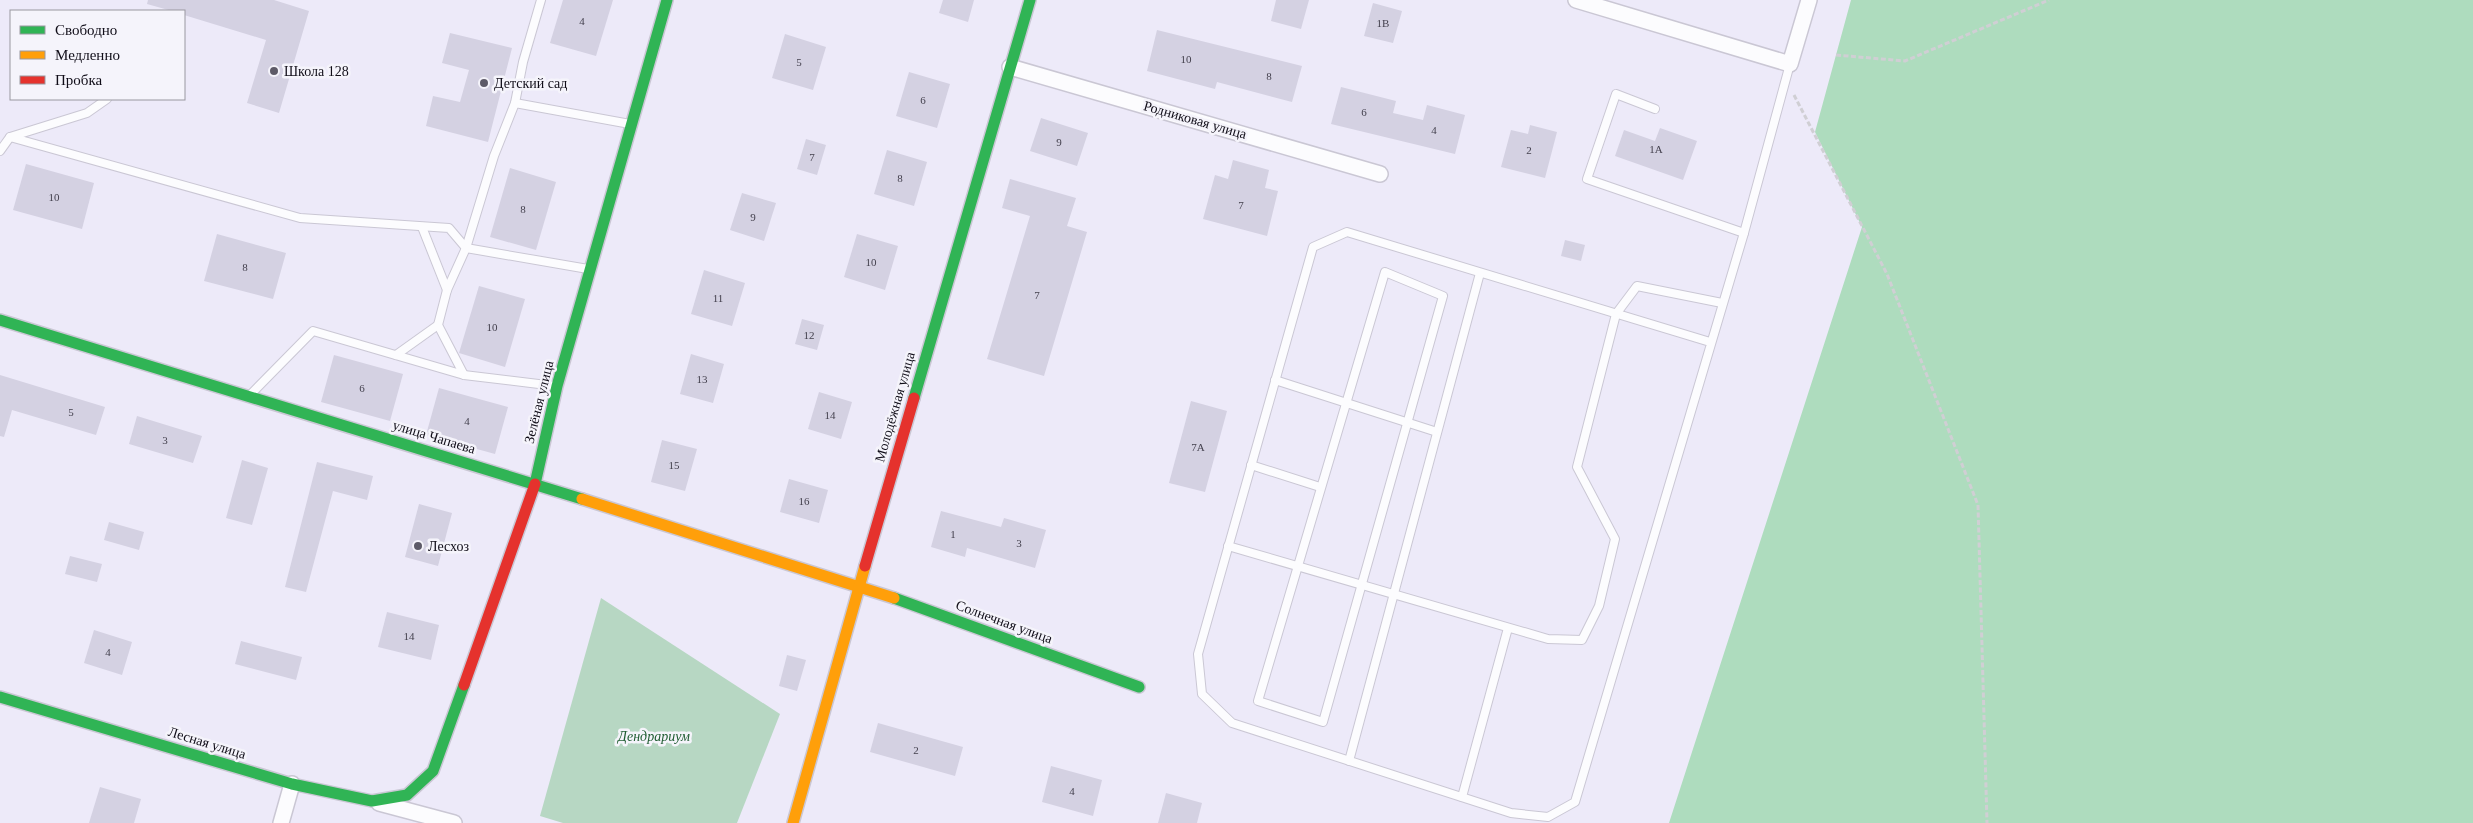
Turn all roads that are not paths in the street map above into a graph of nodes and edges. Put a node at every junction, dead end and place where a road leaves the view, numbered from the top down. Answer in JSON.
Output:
{"nodes":[{"id":1,"x":541,"y":0,"type":"edge"},
{"id":2,"x":666,"y":0,"type":"edge"},
{"id":3,"x":1030,"y":0,"type":"edge"},
{"id":4,"x":1576,"y":0,"type":"edge"},
{"id":5,"x":1808,"y":0,"type":"edge"},
{"id":6,"x":1790,"y":64,"type":"junction"},
{"id":7,"x":1010,"y":67,"type":"junction"},
{"id":8,"x":106,"y":100,"type":"edge"},
{"id":9,"x":515,"y":104,"type":"junction"},
{"id":10,"x":1655,"y":109,"type":"dead end"},
{"id":11,"x":631,"y":124,"type":"junction"},
{"id":12,"x":10,"y":137,"type":"junction"},
{"id":13,"x":0,"y":151,"type":"edge"},
{"id":14,"x":1380,"y":174,"type":"dead end"},
{"id":15,"x":422,"y":226,"type":"junction"},
{"id":16,"x":1744,"y":232,"type":"junction"},
{"id":17,"x":466,"y":248,"type":"junction"},
{"id":18,"x":590,"y":269,"type":"junction"},
{"id":19,"x":1480,"y":273,"type":"junction"},
{"id":20,"x":447,"y":290,"type":"junction"},
{"id":21,"x":1722,"y":303,"type":"junction"},
{"id":22,"x":1616,"y":314,"type":"junction"},
{"id":23,"x":0,"y":320,"type":"edge"},
{"id":24,"x":438,"y":325,"type":"junction"},
{"id":25,"x":1710,"y":342,"type":"junction"},
{"id":26,"x":396,"y":355,"type":"junction"},
{"id":27,"x":464,"y":375,"type":"junction"},
{"id":28,"x":1275,"y":380,"type":"junction"},
{"id":29,"x":556,"y":386,"type":"junction"},
{"id":30,"x":250,"y":396,"type":"junction"},
{"id":31,"x":1346,"y":403,"type":"junction"},
{"id":32,"x":1409,"y":423,"type":"junction"},
{"id":33,"x":1437,"y":432,"type":"junction"},
{"id":34,"x":1251,"y":465,"type":"junction"},
{"id":35,"x":535,"y":483,"type":"junction"},
{"id":36,"x":1320,"y":487,"type":"junction"},
{"id":37,"x":1228,"y":546,"type":"junction"},
{"id":38,"x":1296,"y":566,"type":"junction"},
{"id":39,"x":859,"y":585,"type":"junction"},
{"id":40,"x":1362,"y":586,"type":"junction"},
{"id":41,"x":1394,"y":595,"type":"junction"},
{"id":42,"x":1508,"y":628,"type":"junction"},
{"id":43,"x":1139,"y":687,"type":"dead end"},
{"id":44,"x":0,"y":697,"type":"edge"},
{"id":45,"x":1349,"y":761,"type":"junction"},
{"id":46,"x":292,"y":784,"type":"junction"},
{"id":47,"x":407,"y":795,"type":"joint"},
{"id":48,"x":1462,"y":797,"type":"junction"},
{"id":49,"x":372,"y":801,"type":"junction"},
{"id":50,"x":281,"y":823,"type":"edge"},
{"id":51,"x":454,"y":823,"type":"edge"},
{"id":52,"x":793,"y":823,"type":"edge"}],
"edges":[{"from":1,"to":9,"type":"lane"},
{"from":2,"to":11,"type":"street","name":"Зелёная улица"},
{"from":3,"to":7,"type":"street","name":"Молодёжная улица"},
{"from":4,"to":6,"type":"street"},
{"from":5,"to":6,"type":"street"},
{"from":6,"to":16,"type":"lane"},
{"from":7,"to":14,"type":"street","name":"Родниковая улица"},
{"from":7,"to":39,"type":"street","name":"Молодёжная улица"},
{"from":8,"to":12,"type":"lane"},
{"from":9,"to":11,"type":"lane"},
{"from":9,"to":17,"type":"lane"},
{"from":10,"to":16,"type":"lane"},
{"from":11,"to":18,"type":"street","name":"Зелёная улица"},
{"from":12,"to":13,"type":"lane"},
{"from":12,"to":15,"type":"lane"},
{"from":15,"to":17,"type":"lane"},
{"from":15,"to":20,"type":"lane"},
{"from":16,"to":21,"type":"lane"},
{"from":17,"to":18,"type":"lane"},
{"from":17,"to":20,"type":"lane"},
{"from":18,"to":29,"type":"street","name":"Зелёная улица"},
{"from":19,"to":22,"type":"lane"},
{"from":19,"to":28,"type":"lane"},
{"from":19,"to":33,"type":"lane"},
{"from":20,"to":24,"type":"lane"},
{"from":21,"to":22,"type":"lane"},
{"from":21,"to":25,"type":"lane"},
{"from":22,"to":25,"type":"lane"},
{"from":22,"to":42,"type":"lane"},
{"from":23,"to":30,"type":"street","name":"улица Чапаева"},
{"from":24,"to":26,"type":"lane"},
{"from":24,"to":27,"type":"lane"},
{"from":25,"to":48,"type":"lane"},
{"from":26,"to":27,"type":"lane"},
{"from":26,"to":30,"type":"lane"},
{"from":27,"to":29,"type":"lane"},
{"from":28,"to":31,"type":"lane"},
{"from":28,"to":34,"type":"lane"},
{"from":29,"to":35,"type":"street","name":"Зелёная улица"},
{"from":30,"to":35,"type":"street","name":"улица Чапаева"},
{"from":31,"to":32,"type":"lane"},
{"from":31,"to":32,"type":"lane"},
{"from":31,"to":36,"type":"lane"},
{"from":32,"to":33,"type":"lane"},
{"from":32,"to":40,"type":"lane"},
{"from":33,"to":41,"type":"lane"},
{"from":34,"to":36,"type":"lane"},
{"from":34,"to":37,"type":"lane"},
{"from":35,"to":39,"type":"street","name":"улица Чапаева"},
{"from":35,"to":47,"type":"street","name":"Зелёная улица"},
{"from":36,"to":38,"type":"lane"},
{"from":37,"to":38,"type":"lane"},
{"from":37,"to":45,"type":"lane"},
{"from":38,"to":40,"type":"lane"},
{"from":38,"to":40,"type":"lane"},
{"from":39,"to":43,"type":"street","name":"Солнечная улица"},
{"from":39,"to":52,"type":"street","name":"Молодёжная улица"},
{"from":40,"to":41,"type":"lane"},
{"from":41,"to":42,"type":"lane"},
{"from":41,"to":45,"type":"lane"},
{"from":42,"to":48,"type":"lane"},
{"from":44,"to":46,"type":"street","name":"Лесная улица"},
{"from":45,"to":48,"type":"lane"},
{"from":46,"to":49,"type":"street","name":"Лесная улица"},
{"from":46,"to":50,"type":"street"},
{"from":47,"to":49,"type":"street","name":"Лесная улица"},
{"from":49,"to":51,"type":"street"}]}
